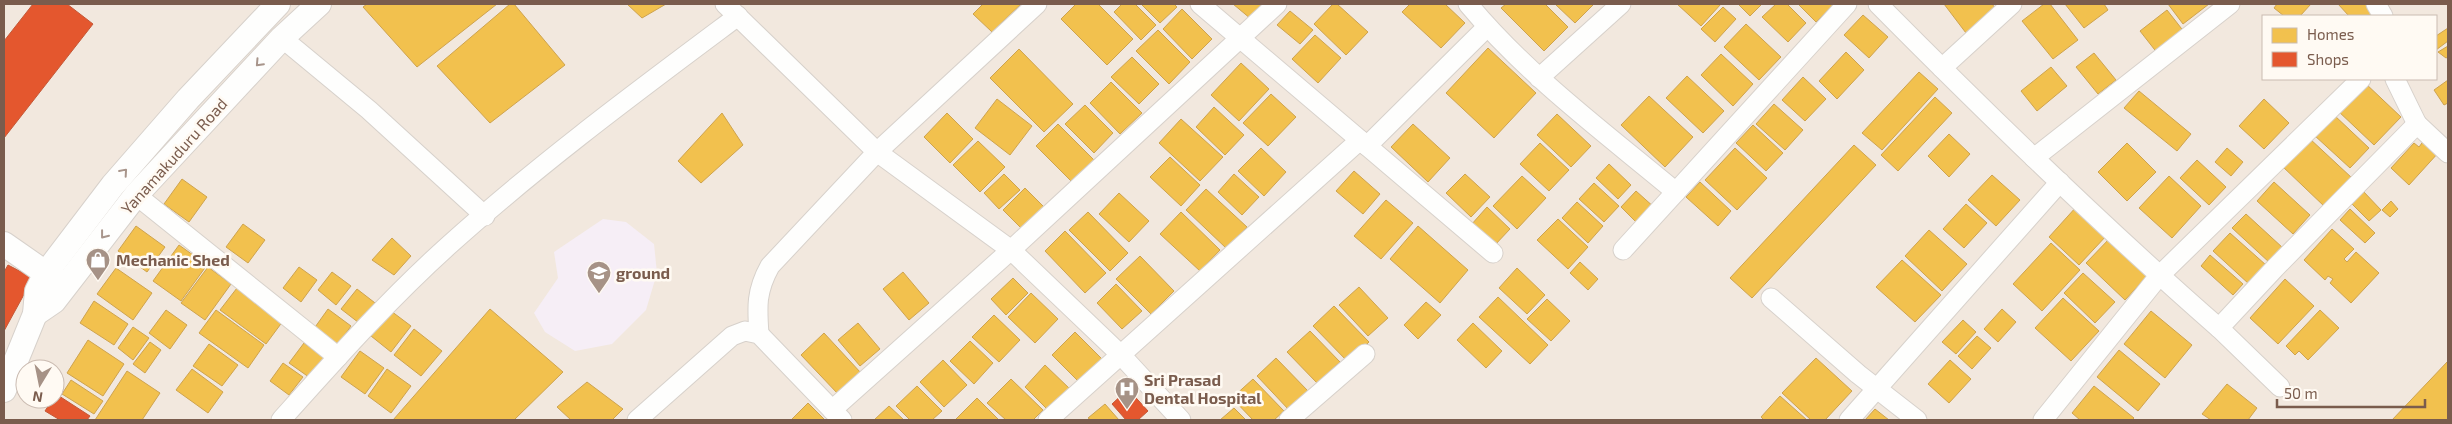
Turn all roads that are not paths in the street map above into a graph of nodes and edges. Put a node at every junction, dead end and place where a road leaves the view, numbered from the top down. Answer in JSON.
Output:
{"nodes":[{"id":1,"x":278,"y":4,"type":"edge"},
{"id":2,"x":319,"y":4,"type":"edge"},
{"id":3,"x":1036,"y":4,"type":"edge"},
{"id":4,"x":1200,"y":4,"type":"edge"},
{"id":5,"x":1277,"y":4,"type":"edge"},
{"id":6,"x":1468,"y":4,"type":"edge"},
{"id":7,"x":1621,"y":4,"type":"edge"},
{"id":8,"x":1847,"y":4,"type":"edge"},
{"id":9,"x":1878,"y":4,"type":"edge"},
{"id":10,"x":2012,"y":4,"type":"edge"},
{"id":11,"x":2230,"y":4,"type":"edge"},
{"id":12,"x":2376,"y":4,"type":"edge"},
{"id":13,"x":732,"y":10,"type":"edge"},
{"id":14,"x":2382,"y":15,"type":"edge"},
{"id":15,"x":1487,"y":27,"type":"junction"},
{"id":16,"x":282,"y":38,"type":"junction"},
{"id":17,"x":1240,"y":38,"type":"junction"},
{"id":18,"x":1942,"y":68,"type":"junction"},
{"id":19,"x":1539,"y":78,"type":"junction"},
{"id":20,"x":2359,"y":80,"type":"edge"},
{"id":21,"x":2395,"y":80,"type":"edge"},
{"id":22,"x":2417,"y":124,"type":"junction"},
{"id":23,"x":1364,"y":143,"type":"junction"},
{"id":24,"x":876,"y":152,"type":"junction"},
{"id":25,"x":2448,"y":153,"type":"edge"},
{"id":26,"x":2034,"y":158,"type":"junction"},
{"id":27,"x":2060,"y":182,"type":"junction"},
{"id":28,"x":1676,"y":192,"type":"junction"},
{"id":29,"x":136,"y":195,"type":"junction"},
{"id":30,"x":485,"y":216,"type":"junction"},
{"id":31,"x":4,"y":244,"type":"edge"},
{"id":32,"x":1011,"y":250,"type":"junction"},
{"id":33,"x":1623,"y":250,"type":"dead end"},
{"id":34,"x":1493,"y":253,"type":"dead end"},
{"id":35,"x":46,"y":273,"type":"junction"},
{"id":36,"x":2159,"y":276,"type":"junction"},
{"id":37,"x":65,"y":286,"type":"junction"},
{"id":38,"x":1771,"y":298,"type":"dead end"},
{"id":39,"x":35,"y":314,"type":"junction"},
{"id":40,"x":2219,"y":328,"type":"junction"},
{"id":41,"x":759,"y":334,"type":"junction"},
{"id":42,"x":1364,"y":354,"type":"dead end"},
{"id":43,"x":1121,"y":355,"type":"junction"},
{"id":44,"x":338,"y":357,"type":"junction"},
{"id":45,"x":2280,"y":387,"type":"dead end"},
{"id":46,"x":1878,"y":389,"type":"junction"},
{"id":47,"x":4,"y":390,"type":"edge"},
{"id":48,"x":837,"y":415,"type":"edge"},
{"id":49,"x":280,"y":420,"type":"edge"},
{"id":50,"x":636,"y":420,"type":"edge"},
{"id":51,"x":1048,"y":420,"type":"edge"},
{"id":52,"x":1181,"y":420,"type":"edge"},
{"id":53,"x":1289,"y":420,"type":"edge"},
{"id":54,"x":1849,"y":420,"type":"edge"},
{"id":55,"x":1917,"y":420,"type":"edge"},
{"id":56,"x":2043,"y":420,"type":"edge"}],
"edges":[{"from":35,"to":1,"type":"street","name":"Yanamakuduru Road","one_way":true},
{"from":2,"to":16,"type":"street","name":"Yanamakuduru Road"},
{"from":3,"to":24,"type":"street"},
{"from":4,"to":17,"type":"street"},
{"from":5,"to":17,"type":"street"},
{"from":6,"to":15,"type":"street"},
{"from":7,"to":19,"type":"street"},
{"from":8,"to":28,"type":"street"},
{"from":9,"to":18,"type":"street"},
{"from":10,"to":18,"type":"street"},
{"from":11,"to":26,"type":"street"},
{"from":12,"to":14,"type":"street"},
{"from":13,"to":24,"type":"street"},
{"from":13,"to":30,"type":"street"},
{"from":15,"to":19,"type":"street"},
{"from":15,"to":23,"type":"street"},
{"from":16,"to":29,"type":"street","name":"Yanamakuduru Road","one_way":true},
{"from":16,"to":30,"type":"street"},
{"from":17,"to":23,"type":"street"},
{"from":17,"to":32,"type":"street"},
{"from":18,"to":26,"type":"street"},
{"from":19,"to":28,"type":"street"},
{"from":20,"to":36,"type":"street"},
{"from":21,"to":22,"type":"street"},
{"from":22,"to":25,"type":"street"},
{"from":22,"to":40,"type":"street"},
{"from":23,"to":34,"type":"street"},
{"from":23,"to":43,"type":"street"},
{"from":24,"to":32,"type":"street"},
{"from":24,"to":41,"type":"street"},
{"from":26,"to":27,"type":"street"},
{"from":27,"to":36,"type":"street"},
{"from":27,"to":46,"type":"street"},
{"from":28,"to":33,"type":"street"},
{"from":29,"to":37,"type":"street","name":"Yanamakuduru Road","one_way":true},
{"from":29,"to":44,"type":"street"},
{"from":30,"to":44,"type":"street"},
{"from":31,"to":35,"type":"street"},
{"from":32,"to":43,"type":"street"},
{"from":32,"to":48,"type":"street"},
{"from":35,"to":37,"type":"street"},
{"from":35,"to":39,"type":"street","name":"Yanamakuduru Road"},
{"from":36,"to":40,"type":"street"},
{"from":36,"to":56,"type":"street"},
{"from":37,"to":39,"type":"street","name":"Yanamakuduru Road"},
{"from":38,"to":46,"type":"street"},
{"from":39,"to":47,"type":"street","name":"Yanamakuduru Road"},
{"from":40,"to":45,"type":"street"},
{"from":41,"to":48,"type":"street"},
{"from":41,"to":50,"type":"street"},
{"from":42,"to":53,"type":"street"},
{"from":43,"to":51,"type":"street"},
{"from":43,"to":52,"type":"street"},
{"from":44,"to":49,"type":"street"},
{"from":46,"to":54,"type":"street"},
{"from":46,"to":55,"type":"street"}]}
